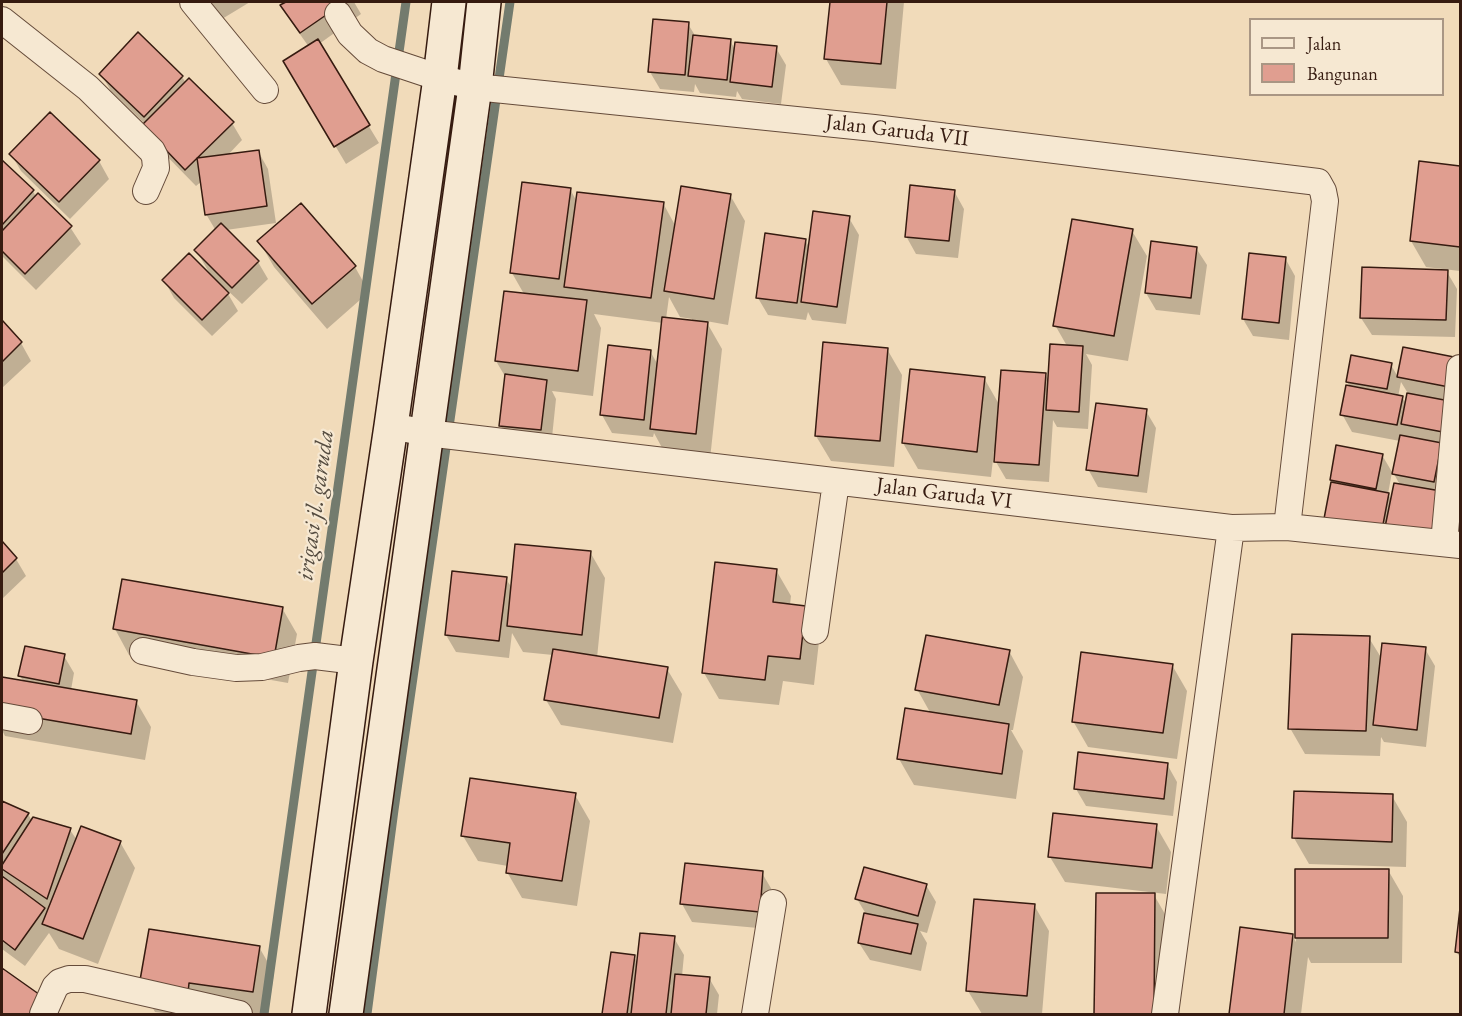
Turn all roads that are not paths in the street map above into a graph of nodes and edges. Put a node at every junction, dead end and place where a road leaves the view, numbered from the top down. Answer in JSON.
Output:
{"nodes":[{"id":1,"x":193,"y":2,"type":"edge"},
{"id":2,"x":449,"y":2,"type":"edge"},
{"id":3,"x":484,"y":2,"type":"edge"},
{"id":4,"x":338,"y":14,"type":"dead end"},
{"id":5,"x":2,"y":20,"type":"edge"},
{"id":6,"x":440,"y":78,"type":"junction"},
{"id":7,"x":475,"y":87,"type":"junction"},
{"id":8,"x":265,"y":90,"type":"dead end"},
{"id":9,"x":146,"y":191,"type":"dead end"},
{"id":10,"x":1461,"y":368,"type":"edge"},
{"id":11,"x":391,"y":426,"type":"junction"},
{"id":12,"x":428,"y":433,"type":"junction"},
{"id":13,"x":836,"y":482,"type":"junction"},
{"id":14,"x":1287,"y":527,"type":"junction"},
{"id":15,"x":1231,"y":528,"type":"junction"},
{"id":16,"x":1453,"y":544,"type":"edge"},
{"id":17,"x":815,"y":631,"type":"dead end"},
{"id":18,"x":143,"y":651,"type":"dead end"},
{"id":19,"x":356,"y":661,"type":"junction"},
{"id":20,"x":2,"y":716,"type":"edge"},
{"id":21,"x":29,"y":721,"type":"dead end"},
{"id":22,"x":772,"y":903,"type":"dead end"},
{"id":23,"x":43,"y":1014,"type":"edge"},
{"id":24,"x":239,"y":1014,"type":"edge"},
{"id":25,"x":309,"y":1014,"type":"edge"},
{"id":26,"x":346,"y":1014,"type":"edge"},
{"id":27,"x":755,"y":1014,"type":"edge"},
{"id":28,"x":1165,"y":1014,"type":"edge"}],
"edges":[{"from":1,"to":8,"type":"street"},
{"from":2,"to":6,"type":"main road"},
{"from":3,"to":7,"type":"main road"},
{"from":4,"to":6,"type":"street","name":"Jalan Garuda VII"},
{"from":5,"to":9,"type":"street"},
{"from":6,"to":7,"type":"street","name":"Jalan Garuda VII"},
{"from":6,"to":11,"type":"main road"},
{"from":7,"to":12,"type":"main road"},
{"from":7,"to":14,"type":"street","name":"Jalan Garuda VII"},
{"from":10,"to":16,"type":"street"},
{"from":11,"to":12,"type":"street","name":"Jalan Garuda VI"},
{"from":11,"to":19,"type":"main road"},
{"from":12,"to":13,"type":"street","name":"Jalan Garuda VI"},
{"from":12,"to":26,"type":"main road"},
{"from":13,"to":15,"type":"street","name":"Jalan Garuda VI"},
{"from":13,"to":17,"type":"street"},
{"from":14,"to":15,"type":"street","name":"Jalan Garuda VI"},
{"from":14,"to":16,"type":"street","name":"Jalan Garuda VI"},
{"from":15,"to":28,"type":"street"},
{"from":18,"to":19,"type":"street"},
{"from":19,"to":25,"type":"main road"},
{"from":20,"to":21,"type":"street"},
{"from":22,"to":27,"type":"street"},
{"from":23,"to":24,"type":"street"}]}
